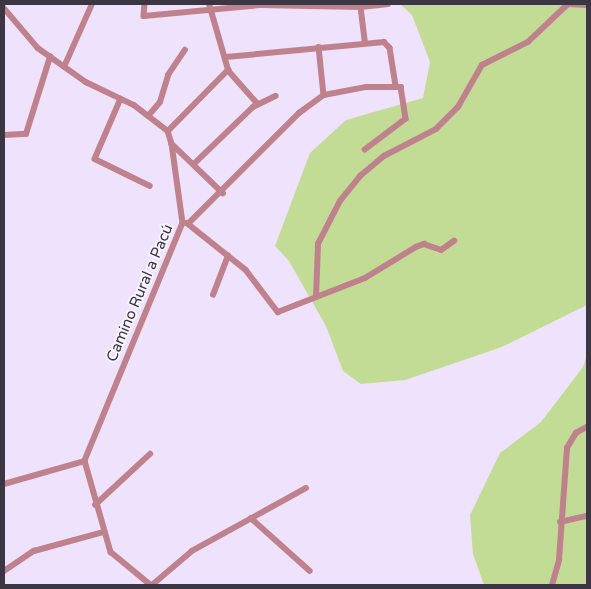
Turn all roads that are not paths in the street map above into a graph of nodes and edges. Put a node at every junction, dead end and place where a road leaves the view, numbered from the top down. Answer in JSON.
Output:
{"nodes":[{"id":1,"x":92,"y":4,"type":"edge"},
{"id":2,"x":145,"y":4,"type":"edge"},
{"id":3,"x":209,"y":4,"type":"edge"},
{"id":4,"x":260,"y":4,"type":"edge"},
{"id":5,"x":388,"y":4,"type":"edge"},
{"id":6,"x":568,"y":4,"type":"edge"},
{"id":7,"x":587,"y":5,"type":"edge"},
{"id":8,"x":361,"y":7,"type":"junction"},
{"id":9,"x":4,"y":8,"type":"edge"},
{"id":10,"x":211,"y":12,"type":"junction"},
{"id":11,"x":365,"y":42,"type":"junction"},
{"id":12,"x":319,"y":47,"type":"junction"},
{"id":13,"x":184,"y":50,"type":"dead end"},
{"id":14,"x":50,"y":57,"type":"junction"},
{"id":15,"x":226,"y":57,"type":"junction"},
{"id":16,"x":64,"y":67,"type":"junction"},
{"id":17,"x":228,"y":70,"type":"junction"},
{"id":18,"x":396,"y":85,"type":"junction"},
{"id":19,"x":324,"y":95,"type":"junction"},
{"id":20,"x":276,"y":96,"type":"dead end"},
{"id":21,"x":121,"y":99,"type":"junction"},
{"id":22,"x":258,"y":104,"type":"junction"},
{"id":23,"x":148,"y":116,"type":"junction"},
{"id":24,"x":168,"y":131,"type":"junction"},
{"id":25,"x":4,"y":135,"type":"edge"},
{"id":26,"x":172,"y":144,"type":"junction"},
{"id":27,"x":365,"y":150,"type":"dead end"},
{"id":28,"x":194,"y":163,"type":"junction"},
{"id":29,"x":150,"y":186,"type":"dead end"},
{"id":30,"x":223,"y":193,"type":"junction"},
{"id":31,"x":186,"y":223,"type":"junction"},
{"id":32,"x":454,"y":241,"type":"dead end"},
{"id":33,"x":228,"y":256,"type":"junction"},
{"id":34,"x":213,"y":295,"type":"dead end"},
{"id":35,"x":316,"y":297,"type":"junction"},
{"id":36,"x":587,"y":427,"type":"edge"},
{"id":37,"x":150,"y":454,"type":"dead end"},
{"id":38,"x":85,"y":461,"type":"junction"},
{"id":39,"x":4,"y":484,"type":"edge"},
{"id":40,"x":306,"y":488,"type":"dead end"},
{"id":41,"x":95,"y":504,"type":"junction"},
{"id":42,"x":587,"y":516,"type":"edge"},
{"id":43,"x":251,"y":518,"type":"junction"},
{"id":44,"x":560,"y":522,"type":"junction"},
{"id":45,"x":104,"y":532,"type":"junction"},
{"id":46,"x":4,"y":571,"type":"edge"},
{"id":47,"x":310,"y":571,"type":"dead end"},
{"id":48,"x":149,"y":585,"type":"edge"},
{"id":49,"x":552,"y":585,"type":"edge"}],
"edges":[{"from":1,"to":16,"type":"street"},
{"from":2,"to":10,"type":"street"},
{"from":3,"to":10,"type":"street"},
{"from":4,"to":8,"type":"street"},
{"from":4,"to":10,"type":"street"},
{"from":5,"to":8,"type":"street"},
{"from":6,"to":7,"type":"street"},
{"from":6,"to":35,"type":"street"},
{"from":8,"to":11,"type":"street"},
{"from":9,"to":14,"type":"street"},
{"from":10,"to":15,"type":"street"},
{"from":11,"to":12,"type":"street"},
{"from":11,"to":18,"type":"street"},
{"from":12,"to":15,"type":"street"},
{"from":12,"to":19,"type":"street"},
{"from":13,"to":23,"type":"street"},
{"from":14,"to":16,"type":"street"},
{"from":14,"to":25,"type":"street"},
{"from":15,"to":17,"type":"street"},
{"from":16,"to":21,"type":"street"},
{"from":17,"to":22,"type":"street"},
{"from":17,"to":24,"type":"street"},
{"from":18,"to":19,"type":"street"},
{"from":18,"to":27,"type":"street"},
{"from":19,"to":30,"type":"street"},
{"from":20,"to":22,"type":"street"},
{"from":21,"to":23,"type":"street"},
{"from":21,"to":29,"type":"street"},
{"from":22,"to":28,"type":"street"},
{"from":23,"to":24,"type":"street"},
{"from":24,"to":26,"type":"street","name":"Camino Rural a Pacú"},
{"from":26,"to":28,"type":"street"},
{"from":26,"to":31,"type":"street","name":"Camino Rural a Pacú"},
{"from":28,"to":30,"type":"street"},
{"from":30,"to":31,"type":"street"},
{"from":31,"to":33,"type":"street"},
{"from":31,"to":38,"type":"street","name":"Camino Rural a Pacú"},
{"from":32,"to":35,"type":"street"},
{"from":33,"to":34,"type":"street"},
{"from":33,"to":35,"type":"street"},
{"from":36,"to":44,"type":"street"},
{"from":37,"to":41,"type":"street"},
{"from":38,"to":39,"type":"street"},
{"from":38,"to":41,"type":"street"},
{"from":40,"to":43,"type":"street"},
{"from":41,"to":45,"type":"street"},
{"from":42,"to":44,"type":"street"},
{"from":43,"to":47,"type":"street"},
{"from":43,"to":48,"type":"street"},
{"from":44,"to":49,"type":"street"},
{"from":45,"to":46,"type":"street"},
{"from":45,"to":48,"type":"street"}]}
